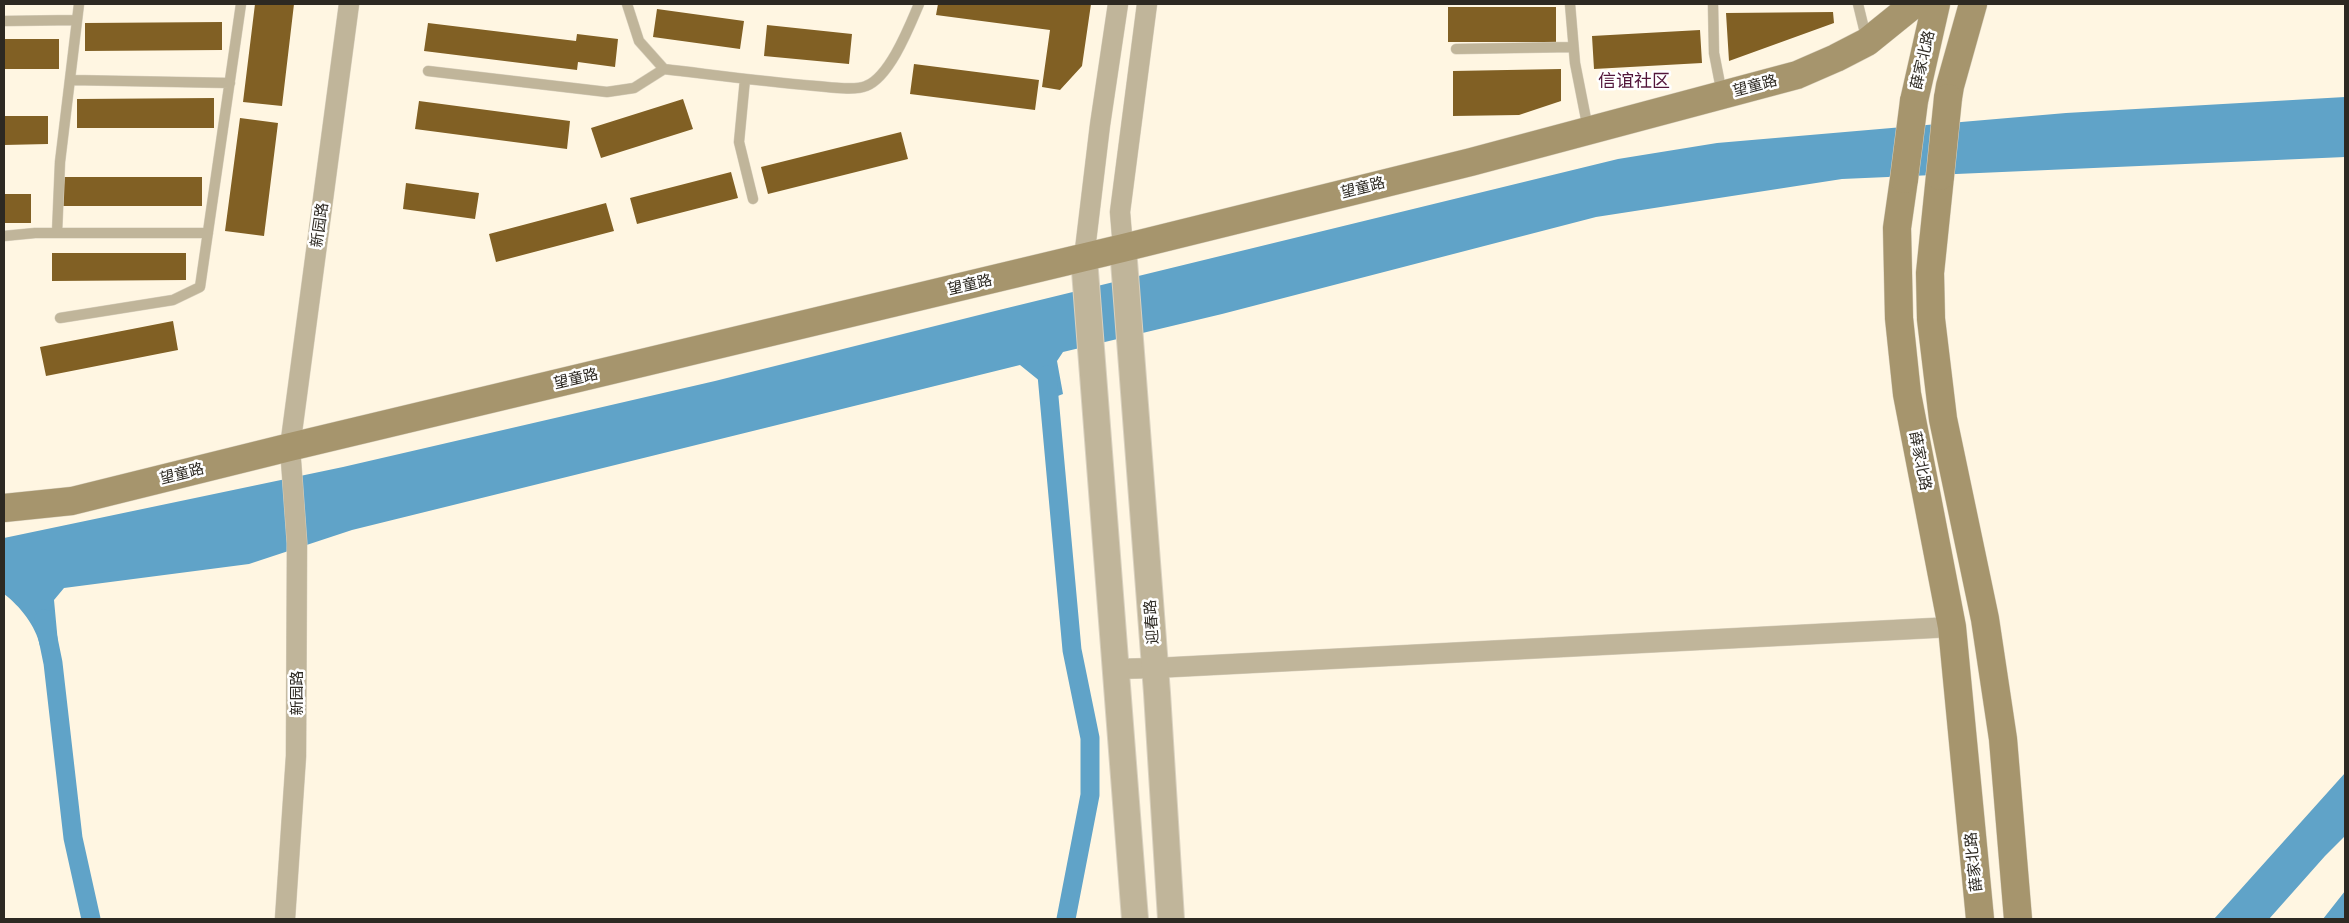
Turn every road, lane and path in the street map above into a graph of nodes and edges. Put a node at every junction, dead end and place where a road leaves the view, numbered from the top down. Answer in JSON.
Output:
{"nodes":[{"id":1,"x":79,"y":4,"type":"edge"},
{"id":2,"x":241,"y":4,"type":"edge"},
{"id":3,"x":349,"y":4,"type":"edge"},
{"id":4,"x":627,"y":4,"type":"edge"},
{"id":5,"x":919,"y":4,"type":"edge"},
{"id":6,"x":1118,"y":4,"type":"edge"},
{"id":7,"x":1147,"y":4,"type":"edge"},
{"id":8,"x":1570,"y":4,"type":"edge"},
{"id":9,"x":1713,"y":4,"type":"edge"},
{"id":10,"x":1858,"y":4,"type":"edge"},
{"id":11,"x":1914,"y":4,"type":"edge"},
{"id":12,"x":1936,"y":4,"type":"edge"},
{"id":13,"x":1970,"y":12,"type":"edge"},
{"id":14,"x":77,"y":20,"type":"junction"},
{"id":15,"x":4,"y":21,"type":"edge"},
{"id":16,"x":1867,"y":42,"type":"junction"},
{"id":17,"x":1573,"y":47,"type":"junction"},
{"id":18,"x":1456,"y":49,"type":"dead end"},
{"id":19,"x":664,"y":68,"type":"junction"},
{"id":20,"x":428,"y":71,"type":"dead end"},
{"id":21,"x":745,"y":79,"type":"junction"},
{"id":22,"x":71,"y":80,"type":"junction"},
{"id":23,"x":230,"y":83,"type":"junction"},
{"id":24,"x":1722,"y":94,"type":"junction"},
{"id":25,"x":1588,"y":130,"type":"junction"},
{"id":26,"x":753,"y":198,"type":"dead end"},
{"id":27,"x":57,"y":233,"type":"junction"},
{"id":28,"x":208,"y":233,"type":"junction"},
{"id":29,"x":4,"y":236,"type":"edge"},
{"id":30,"x":1123,"y":248,"type":"junction"},
{"id":31,"x":1084,"y":258,"type":"junction"},
{"id":32,"x":60,"y":318,"type":"dead end"},
{"id":33,"x":291,"y":457,"type":"junction"},
{"id":34,"x":4,"y":508,"type":"edge"},
{"id":35,"x":1952,"y":627,"type":"junction"},
{"id":36,"x":1156,"y":668,"type":"junction"},
{"id":37,"x":1116,"y":669,"type":"junction"},
{"id":38,"x":285,"y":919,"type":"edge"},
{"id":39,"x":1135,"y":919,"type":"edge"},
{"id":40,"x":1171,"y":919,"type":"edge"},
{"id":41,"x":1980,"y":919,"type":"edge"},
{"id":42,"x":2018,"y":919,"type":"edge"}],
"edges":[{"from":1,"to":14,"type":"lane"},
{"from":2,"to":23,"type":"lane"},
{"from":3,"to":33,"type":"street","name":"新园路"},
{"from":4,"to":19,"type":"lane"},
{"from":5,"to":21,"type":"lane"},
{"from":6,"to":31,"type":"street"},
{"from":7,"to":30,"type":"street"},
{"from":8,"to":17,"type":"lane"},
{"from":9,"to":24,"type":"lane"},
{"from":10,"to":16,"type":"lane"},
{"from":11,"to":16,"type":"main road","name":"望童路"},
{"from":12,"to":35,"type":"main road","name":"薛家北路","bridge":true},
{"from":13,"to":42,"type":"main road","name":"薛家北路","bridge":true},
{"from":14,"to":15,"type":"lane"},
{"from":14,"to":22,"type":"lane"},
{"from":16,"to":24,"type":"main road","name":"望童路"},
{"from":17,"to":18,"type":"lane"},
{"from":17,"to":25,"type":"lane"},
{"from":19,"to":20,"type":"lane"},
{"from":19,"to":21,"type":"lane"},
{"from":21,"to":26,"type":"lane"},
{"from":22,"to":23,"type":"lane"},
{"from":22,"to":27,"type":"lane"},
{"from":23,"to":28,"type":"lane"},
{"from":24,"to":25,"type":"main road","name":"望童路"},
{"from":25,"to":30,"type":"main road","name":"望童路"},
{"from":27,"to":28,"type":"lane"},
{"from":27,"to":29,"type":"lane"},
{"from":28,"to":32,"type":"lane"},
{"from":30,"to":31,"type":"main road","name":"望童路"},
{"from":30,"to":36,"type":"street","name":"迎春路"},
{"from":31,"to":33,"type":"main road","name":"望童路"},
{"from":31,"to":37,"type":"street"},
{"from":33,"to":34,"type":"main road","name":"望童路"},
{"from":33,"to":38,"type":"street","name":"新园路"},
{"from":35,"to":36,"type":"street"},
{"from":35,"to":41,"type":"main road","name":"薛家北路"},
{"from":36,"to":37,"type":"street"},
{"from":36,"to":40,"type":"street","name":"迎春路"},
{"from":37,"to":39,"type":"street"}]}
